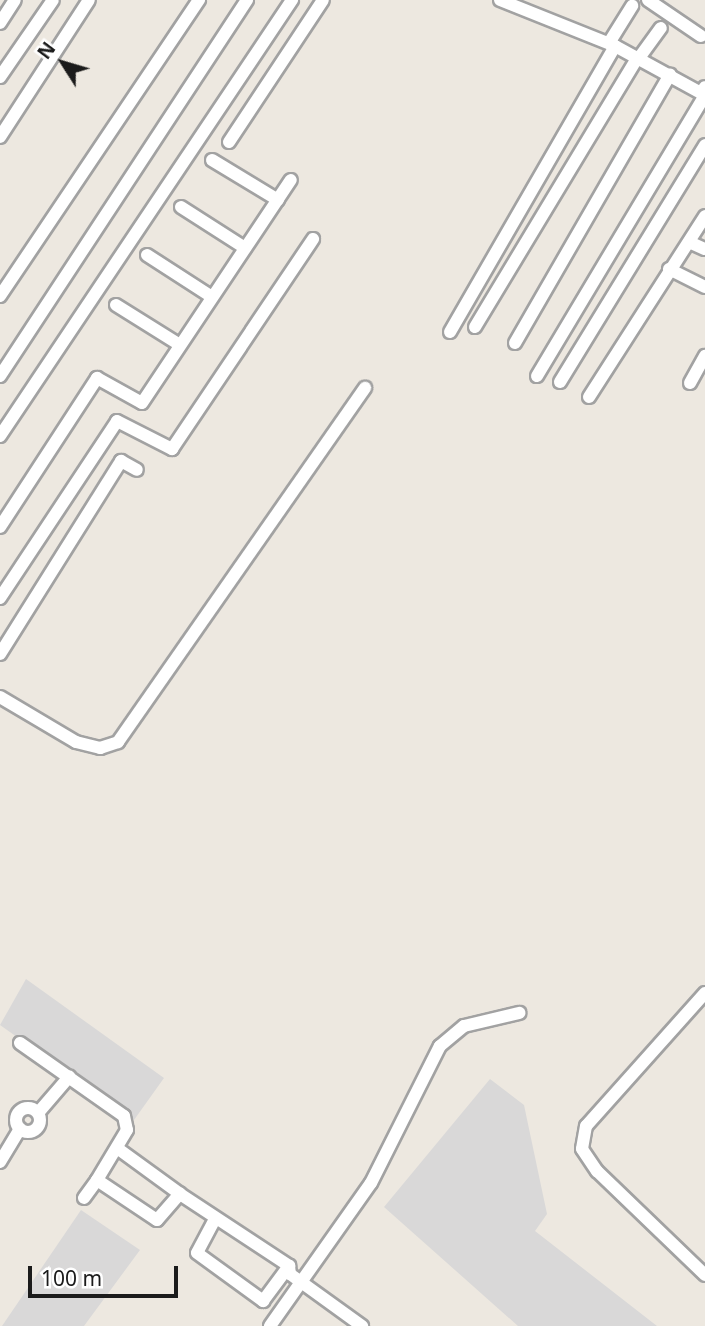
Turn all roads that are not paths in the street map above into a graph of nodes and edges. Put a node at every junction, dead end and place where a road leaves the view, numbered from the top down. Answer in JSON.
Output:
{"nodes":[{"id":1,"x":15,"y":0,"type":"edge"},
{"id":2,"x":53,"y":0,"type":"edge"},
{"id":3,"x":89,"y":0,"type":"edge"},
{"id":4,"x":199,"y":0,"type":"edge"},
{"id":5,"x":247,"y":0,"type":"edge"},
{"id":6,"x":292,"y":0,"type":"edge"},
{"id":7,"x":323,"y":0,"type":"edge"},
{"id":8,"x":500,"y":0,"type":"edge"},
{"id":9,"x":649,"y":0,"type":"edge"},
{"id":10,"x":632,"y":6,"type":"dead end"},
{"id":11,"x":0,"y":23,"type":"edge"},
{"id":12,"x":661,"y":28,"type":"dead end"},
{"id":13,"x":701,"y":36,"type":"dead end"},
{"id":14,"x":612,"y":44,"type":"junction"},
{"id":15,"x":638,"y":58,"type":"junction"},
{"id":16,"x":670,"y":75,"type":"junction"},
{"id":17,"x":0,"y":77,"type":"edge"},
{"id":18,"x":704,"y":92,"type":"edge"},
{"id":19,"x":0,"y":137,"type":"edge"},
{"id":20,"x":229,"y":142,"type":"dead end"},
{"id":21,"x":705,"y":145,"type":"edge"},
{"id":22,"x":212,"y":160,"type":"dead end"},
{"id":23,"x":291,"y":180,"type":"dead end"},
{"id":24,"x":278,"y":200,"type":"junction"},
{"id":25,"x":181,"y":206,"type":"dead end"},
{"id":26,"x":705,"y":216,"type":"edge"},
{"id":27,"x":313,"y":239,"type":"dead end"},
{"id":28,"x":689,"y":242,"type":"junction"},
{"id":29,"x":245,"y":248,"type":"junction"},
{"id":30,"x":705,"y":249,"type":"edge"},
{"id":31,"x":147,"y":255,"type":"dead end"},
{"id":32,"x":669,"y":269,"type":"junction"},
{"id":33,"x":705,"y":287,"type":"edge"},
{"id":34,"x":0,"y":296,"type":"edge"},
{"id":35,"x":212,"y":297,"type":"junction"},
{"id":36,"x":116,"y":305,"type":"dead end"},
{"id":37,"x":475,"y":327,"type":"dead end"},
{"id":38,"x":450,"y":332,"type":"dead end"},
{"id":39,"x":515,"y":343,"type":"dead end"},
{"id":40,"x":180,"y":345,"type":"junction"},
{"id":41,"x":705,"y":356,"type":"edge"},
{"id":42,"x":0,"y":376,"type":"edge"},
{"id":43,"x":537,"y":376,"type":"dead end"},
{"id":44,"x":560,"y":382,"type":"dead end"},
{"id":45,"x":690,"y":383,"type":"dead end"},
{"id":46,"x":365,"y":388,"type":"dead end"},
{"id":47,"x":589,"y":397,"type":"dead end"},
{"id":48,"x":0,"y":436,"type":"edge"},
{"id":49,"x":137,"y":470,"type":"dead end"},
{"id":50,"x":0,"y":527,"type":"edge"},
{"id":51,"x":0,"y":598,"type":"edge"},
{"id":52,"x":0,"y":654,"type":"edge"},
{"id":53,"x":0,"y":697,"type":"edge"},
{"id":54,"x":704,"y":995,"type":"edge"},
{"id":55,"x":519,"y":1013,"type":"dead end"},
{"id":56,"x":20,"y":1043,"type":"dead end"},
{"id":57,"x":69,"y":1077,"type":"junction"},
{"id":58,"x":117,"y":1148,"type":"junction"},
{"id":59,"x":0,"y":1162,"type":"edge"},
{"id":60,"x":97,"y":1180,"type":"junction"},
{"id":61,"x":180,"y":1194,"type":"junction"},
{"id":62,"x":85,"y":1198,"type":"dead end"},
{"id":63,"x":215,"y":1219,"type":"junction"},
{"id":64,"x":289,"y":1266,"type":"junction"},
{"id":65,"x":705,"y":1275,"type":"edge"},
{"id":66,"x":302,"y":1283,"type":"junction"},
{"id":67,"x":270,"y":1326,"type":"edge"},
{"id":68,"x":362,"y":1326,"type":"edge"}],
"edges":[{"from":1,"to":11,"type":"street"},
{"from":2,"to":17,"type":"street"},
{"from":3,"to":19,"type":"street"},
{"from":4,"to":34,"type":"street"},
{"from":5,"to":42,"type":"street"},
{"from":6,"to":48,"type":"street"},
{"from":7,"to":20,"type":"street"},
{"from":8,"to":14,"type":"street"},
{"from":9,"to":13,"type":"street"},
{"from":10,"to":14,"type":"street"},
{"from":12,"to":15,"type":"street"},
{"from":14,"to":15,"type":"street"},
{"from":14,"to":38,"type":"street"},
{"from":15,"to":16,"type":"street"},
{"from":15,"to":37,"type":"street"},
{"from":16,"to":18,"type":"street"},
{"from":16,"to":39,"type":"street"},
{"from":18,"to":43,"type":"street"},
{"from":21,"to":44,"type":"street"},
{"from":22,"to":24,"type":"street"},
{"from":23,"to":24,"type":"street"},
{"from":24,"to":29,"type":"street"},
{"from":25,"to":29,"type":"street"},
{"from":26,"to":28,"type":"street"},
{"from":27,"to":51,"type":"street"},
{"from":28,"to":30,"type":"street"},
{"from":28,"to":32,"type":"street"},
{"from":29,"to":35,"type":"street"},
{"from":31,"to":35,"type":"street"},
{"from":32,"to":33,"type":"street"},
{"from":32,"to":47,"type":"street"},
{"from":35,"to":40,"type":"street"},
{"from":36,"to":40,"type":"street"},
{"from":40,"to":50,"type":"street"},
{"from":41,"to":45,"type":"street"},
{"from":46,"to":53,"type":"street"},
{"from":49,"to":52,"type":"street"},
{"from":54,"to":65,"type":"street"},
{"from":55,"to":66,"type":"street"},
{"from":56,"to":57,"type":"street"},
{"from":57,"to":58,"type":"street"},
{"from":57,"to":59,"type":"street"},
{"from":58,"to":60,"type":"street"},
{"from":58,"to":61,"type":"street"},
{"from":60,"to":61,"type":"street"},
{"from":60,"to":62,"type":"street"},
{"from":61,"to":63,"type":"street"},
{"from":63,"to":64,"type":"street"},
{"from":63,"to":64,"type":"street"},
{"from":64,"to":66,"type":"street"},
{"from":66,"to":67,"type":"street"},
{"from":66,"to":68,"type":"street"}]}
